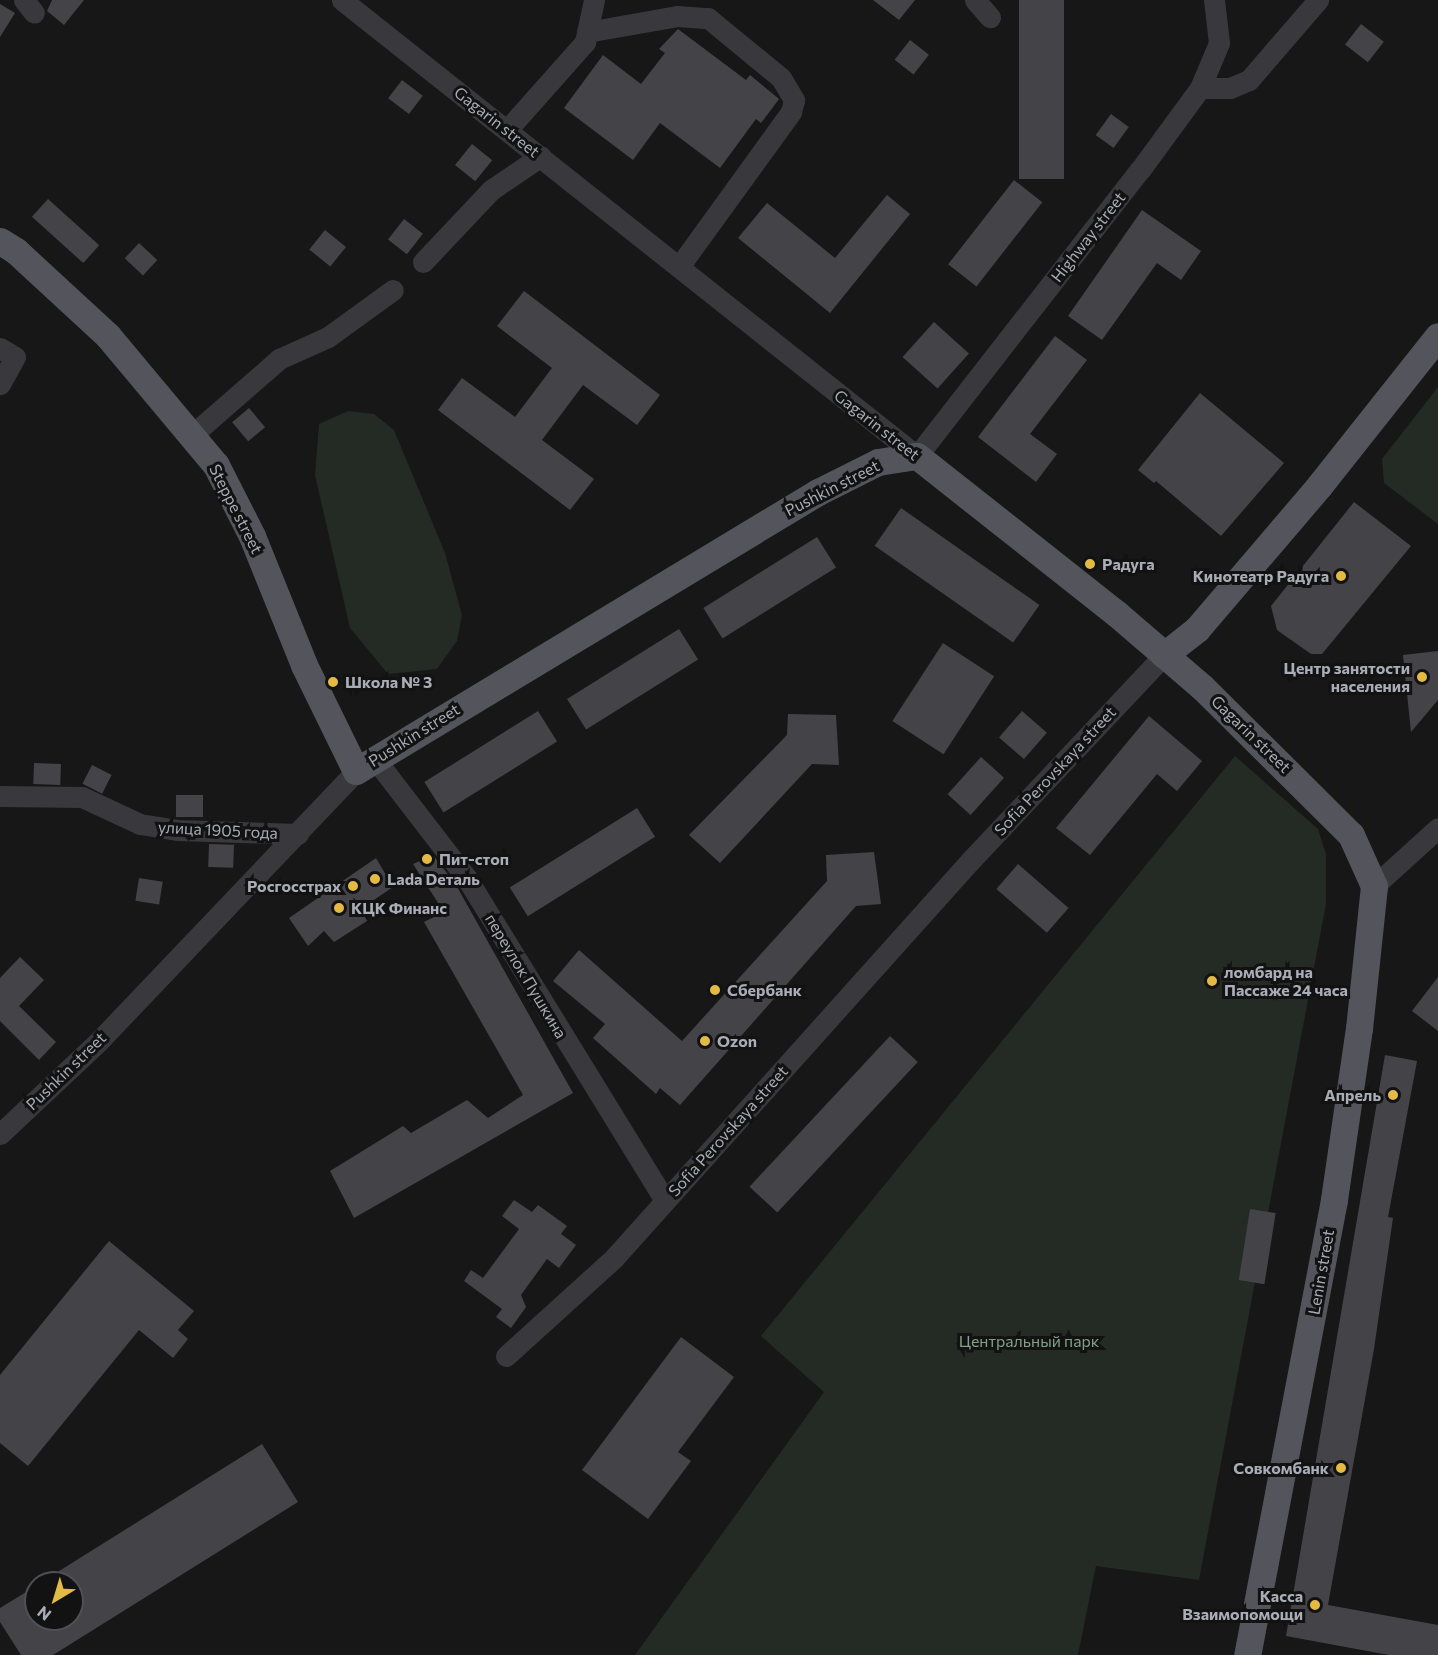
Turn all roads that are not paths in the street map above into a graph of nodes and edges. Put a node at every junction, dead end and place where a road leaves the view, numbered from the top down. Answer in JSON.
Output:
{"nodes":[{"id":1,"x":342,"y":0,"type":"edge"},
{"id":2,"x":594,"y":0,"type":"edge"},
{"id":3,"x":975,"y":0,"type":"edge"},
{"id":4,"x":1214,"y":0,"type":"edge"},
{"id":5,"x":1318,"y":0,"type":"edge"},
{"id":6,"x":990,"y":16,"type":"dead end"},
{"id":7,"x":587,"y":32,"type":"junction"},
{"id":8,"x":1200,"y":88,"type":"junction"},
{"id":9,"x":507,"y":130,"type":"junction"},
{"id":10,"x":541,"y":156,"type":"junction"},
{"id":11,"x":0,"y":241,"type":"edge"},
{"id":12,"x":423,"y":262,"type":"dead end"},
{"id":13,"x":680,"y":267,"type":"junction"},
{"id":14,"x":393,"y":290,"type":"dead end"},
{"id":15,"x":1438,"y":336,"type":"edge"},
{"id":16,"x":0,"y":348,"type":"edge"},
{"id":17,"x":0,"y":384,"type":"edge"},
{"id":18,"x":192,"y":435,"type":"junction"},
{"id":19,"x":917,"y":456,"type":"junction"},
{"id":20,"x":1164,"y":655,"type":"junction"},
{"id":21,"x":366,"y":765,"type":"junction"},
{"id":22,"x":0,"y":796,"type":"edge"},
{"id":23,"x":1438,"y":828,"type":"edge"},
{"id":24,"x":298,"y":834,"type":"junction"},
{"id":25,"x":1374,"y":886,"type":"junction"},
{"id":26,"x":0,"y":1134,"type":"edge"},
{"id":27,"x":665,"y":1201,"type":"junction"},
{"id":28,"x":506,"y":1356,"type":"dead end"},
{"id":29,"x":1247,"y":1655,"type":"edge"}],
"edges":[{"from":1,"to":9,"type":"street","name":"Gagarin street"},
{"from":2,"to":7,"type":"street"},
{"from":3,"to":6,"type":"street"},
{"from":4,"to":8,"type":"street","name":"Highway street"},
{"from":5,"to":8,"type":"street"},
{"from":7,"to":9,"type":"street"},
{"from":7,"to":13,"type":"street"},
{"from":8,"to":19,"type":"street","name":"Highway street"},
{"from":9,"to":10,"type":"street","name":"Gagarin street"},
{"from":10,"to":12,"type":"street"},
{"from":10,"to":13,"type":"street","name":"Gagarin street"},
{"from":11,"to":18,"type":"main road","name":"Steppe street"},
{"from":13,"to":19,"type":"street","name":"Gagarin street"},
{"from":14,"to":18,"type":"street"},
{"from":15,"to":20,"type":"main road","name":"Sofia Perovskaya street"},
{"from":16,"to":17,"type":"street"},
{"from":18,"to":21,"type":"main road","name":"Steppe street"},
{"from":19,"to":20,"type":"main road","name":"Gagarin street"},
{"from":19,"to":21,"type":"main road","name":"Pushkin street"},
{"from":20,"to":25,"type":"main road","name":"Gagarin street"},
{"from":20,"to":27,"type":"street","name":"Sofia Perovskaya street"},
{"from":21,"to":24,"type":"street","name":"Pushkin street"},
{"from":21,"to":27,"type":"street","name":"переулок Пушкина"},
{"from":22,"to":24,"type":"street","name":"улица 1905 года"},
{"from":23,"to":25,"type":"street"},
{"from":24,"to":26,"type":"street","name":"Pushkin street"},
{"from":25,"to":29,"type":"main road","name":"Lenin street"},
{"from":27,"to":28,"type":"street","name":"Sofia Perovskaya street"}]}
